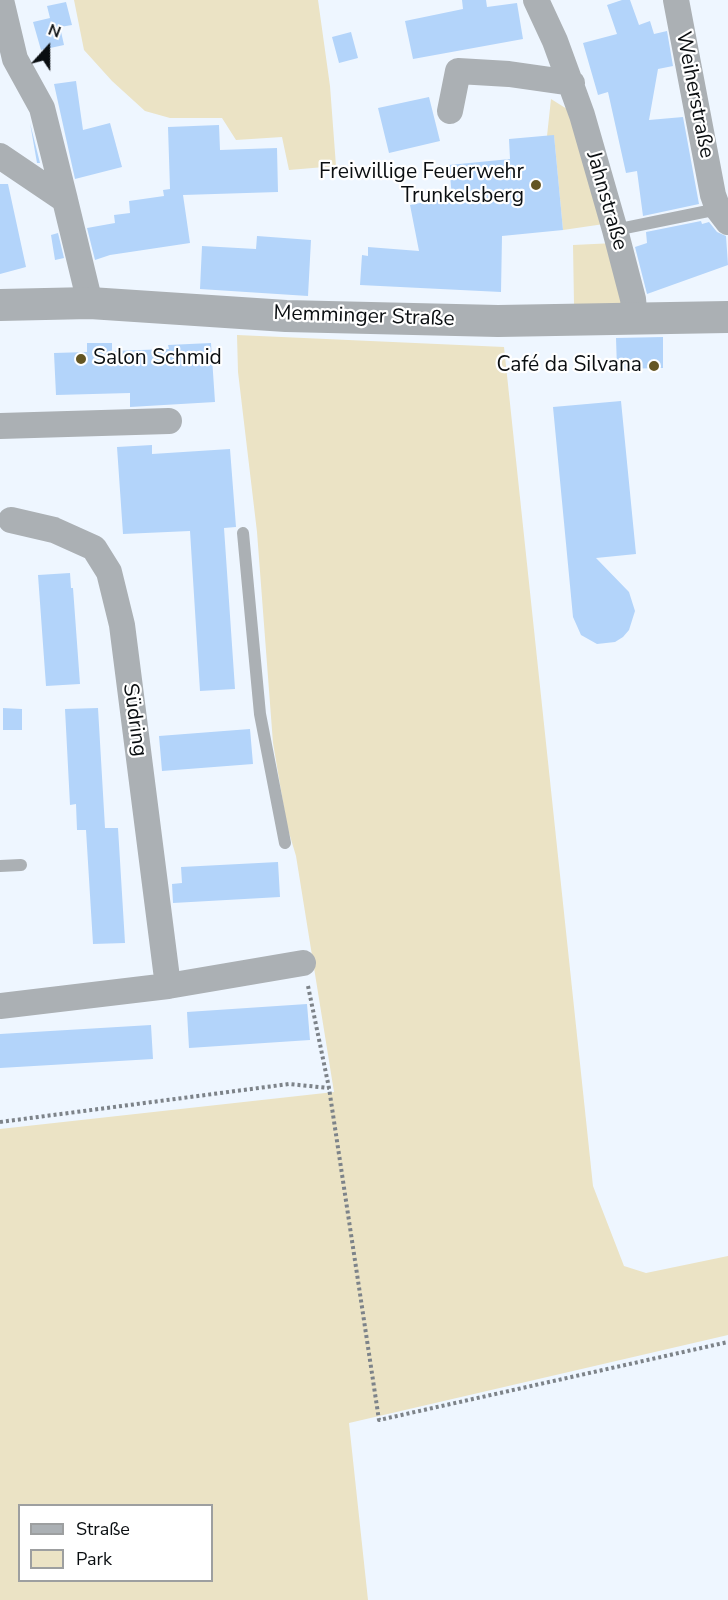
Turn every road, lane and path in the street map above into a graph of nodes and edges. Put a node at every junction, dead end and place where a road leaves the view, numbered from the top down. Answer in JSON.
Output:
{"nodes":[{"id":1,"x":1,"y":0,"type":"edge"},
{"id":2,"x":536,"y":0,"type":"edge"},
{"id":3,"x":676,"y":0,"type":"edge"},
{"id":4,"x":572,"y":83,"type":"junction"},
{"id":5,"x":450,"y":111,"type":"dead end"},
{"id":6,"x":0,"y":156,"type":"edge"},
{"id":7,"x":66,"y":200,"type":"junction"},
{"id":8,"x":723,"y":215,"type":"edge"},
{"id":9,"x":615,"y":230,"type":"junction"},
{"id":10,"x":90,"y":303,"type":"junction"},
{"id":11,"x":0,"y":305,"type":"edge"},
{"id":12,"x":728,"y":317,"type":"edge"},
{"id":13,"x":635,"y":320,"type":"junction"},
{"id":14,"x":169,"y":421,"type":"dead end"},
{"id":15,"x":0,"y":426,"type":"edge"},
{"id":16,"x":4,"y":519,"type":"edge"},
{"id":17,"x":243,"y":533,"type":"dead end"},
{"id":18,"x":285,"y":843,"type":"dead end"},
{"id":19,"x":21,"y":865,"type":"dead end"},
{"id":20,"x":0,"y":866,"type":"edge"},
{"id":21,"x":303,"y":963,"type":"joint"},
{"id":22,"x":168,"y":986,"type":"junction"},
{"id":23,"x":0,"y":1006,"type":"edge"},
{"id":24,"x":329,"y":1088,"type":"junction"},
{"id":25,"x":0,"y":1122,"type":"edge"},
{"id":26,"x":728,"y":1342,"type":"edge"}],
"edges":[{"from":1,"to":7,"type":"street"},
{"from":2,"to":4,"type":"street","name":"Jahnstraße"},
{"from":3,"to":8,"type":"street","name":"Weiherstraße"},
{"from":4,"to":5,"type":"street"},
{"from":4,"to":9,"type":"street","name":"Jahnstraße"},
{"from":6,"to":7,"type":"street"},
{"from":7,"to":10,"type":"street"},
{"from":8,"to":9,"type":"lane"},
{"from":9,"to":13,"type":"street","name":"Jahnstraße"},
{"from":10,"to":11,"type":"street","name":"Memminger Straße"},
{"from":10,"to":13,"type":"street","name":"Memminger Straße"},
{"from":12,"to":13,"type":"street","name":"Memminger Straße"},
{"from":14,"to":15,"type":"street"},
{"from":16,"to":22,"type":"street","name":"Südring"},
{"from":17,"to":18,"type":"lane"},
{"from":19,"to":20,"type":"lane"},
{"from":21,"to":22,"type":"street"},
{"from":21,"to":24,"type":"path"},
{"from":22,"to":23,"type":"street"},
{"from":24,"to":25,"type":"path"},
{"from":24,"to":26,"type":"path"}]}
